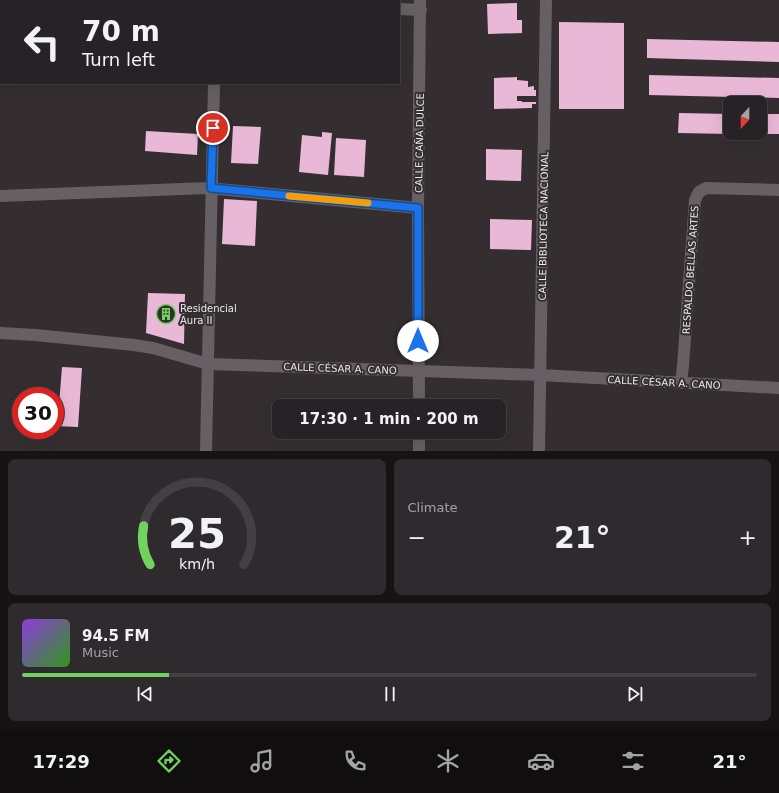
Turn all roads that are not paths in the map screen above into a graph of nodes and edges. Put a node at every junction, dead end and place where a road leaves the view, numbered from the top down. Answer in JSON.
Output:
{"nodes":[{"id":1,"x":546,"y":0,"type":"edge"},
{"id":2,"x":421,"y":5,"type":"edge"},
{"id":3,"x":400,"y":9,"type":"edge"},
{"id":4,"x":214,"y":84,"type":"edge"},
{"id":5,"x":211,"y":188,"type":"junction"},
{"id":6,"x":779,"y":190,"type":"edge"},
{"id":7,"x":0,"y":196,"type":"edge"},
{"id":8,"x":418,"y":208,"type":"junction"},
{"id":9,"x":0,"y":333,"type":"edge"},
{"id":10,"x":208,"y":364,"type":"junction"},
{"id":11,"x":419,"y":370,"type":"junction"},
{"id":12,"x":540,"y":375,"type":"junction"},
{"id":13,"x":681,"y":383,"type":"junction"},
{"id":14,"x":779,"y":388,"type":"edge"},
{"id":15,"x":419,"y":399,"type":"edge"},
{"id":16,"x":419,"y":439,"type":"edge"},
{"id":17,"x":206,"y":451,"type":"edge"},
{"id":18,"x":418,"y":451,"type":"edge"},
{"id":19,"x":539,"y":451,"type":"edge"}],
"edges":[{"from":1,"to":12,"type":"street","name":"CALLE BIBLIOTECA NACIONAL"},
{"from":2,"to":3,"type":"street"},
{"from":2,"to":8,"type":"street","name":"CALLE CAÑA DULCE"},
{"from":4,"to":5,"type":"street"},
{"from":5,"to":7,"type":"street"},
{"from":5,"to":8,"type":"street"},
{"from":5,"to":10,"type":"street"},
{"from":6,"to":13,"type":"street","name":"RESPALDO BELLAS ARTES"},
{"from":8,"to":11,"type":"street","name":"CALLE CAÑA DULCE"},
{"from":9,"to":10,"type":"street","name":"CALLE CÉSAR A. CANO"},
{"from":10,"to":11,"type":"street","name":"CALLE CÉSAR A. CANO"},
{"from":10,"to":17,"type":"street"},
{"from":11,"to":12,"type":"street","name":"CALLE CÉSAR A. CANO"},
{"from":11,"to":15,"type":"street","name":"CALLE CAÑA DULCE"},
{"from":12,"to":13,"type":"street","name":"CALLE CÉSAR A. CANO"},
{"from":12,"to":19,"type":"street","name":"CALLE BIBLIOTECA NACIONAL"},
{"from":13,"to":14,"type":"street","name":"CALLE CÉSAR A. CANO"},
{"from":16,"to":18,"type":"street"}]}
